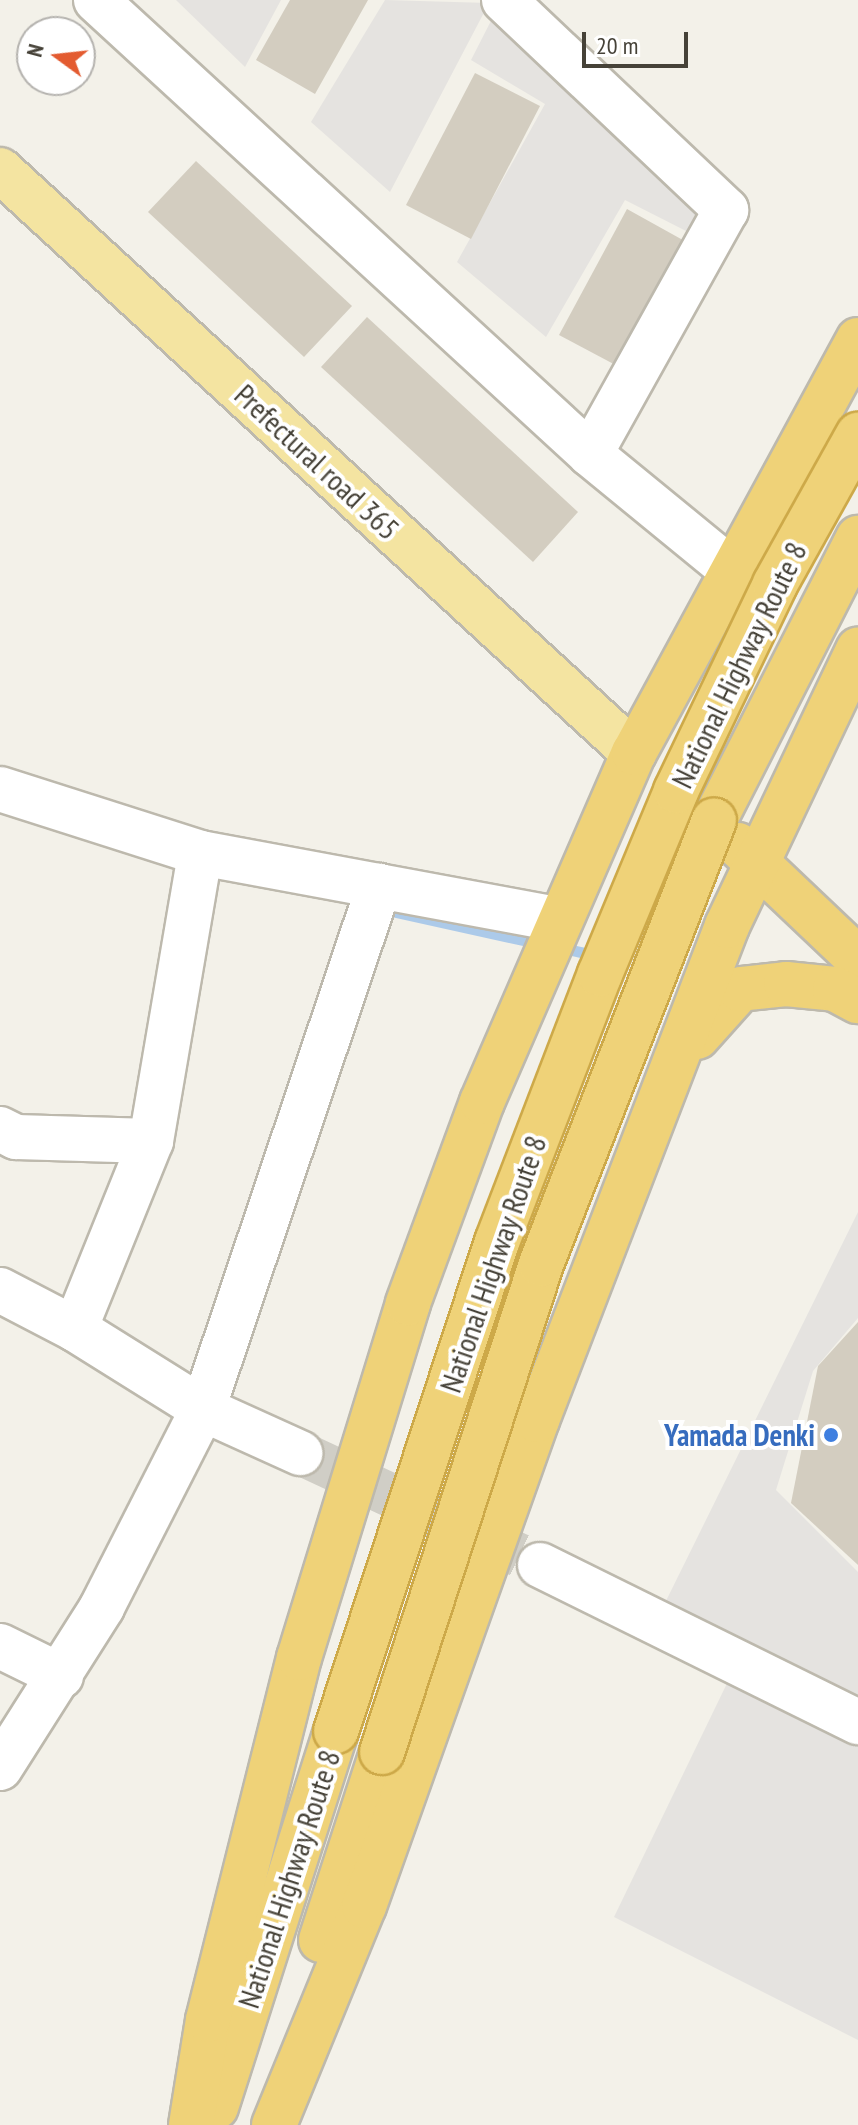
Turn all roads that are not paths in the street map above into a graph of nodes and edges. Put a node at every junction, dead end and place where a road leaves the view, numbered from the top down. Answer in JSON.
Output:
{"nodes":[{"id":1,"x":96,"y":0,"type":"edge"},
{"id":2,"x":504,"y":0,"type":"edge"},
{"id":3,"x":0,"y":170,"type":"edge"},
{"id":4,"x":858,"y":340,"type":"edge"},
{"id":5,"x":858,"y":435,"type":"edge"},
{"id":6,"x":590,"y":454,"type":"junction"},
{"id":7,"x":858,"y":538,"type":"edge"},
{"id":8,"x":733,"y":571,"type":"junction"},
{"id":9,"x":853,"y":675,"type":"edge"},
{"id":10,"x":634,"y":753,"type":"junction"},
{"id":11,"x":0,"y":789,"type":"edge"},
{"id":12,"x":200,"y":853,"type":"junction"},
{"id":13,"x":758,"y":862,"type":"junction"},
{"id":14,"x":379,"y":886,"type":"junction"},
{"id":15,"x":560,"y":920,"type":"junction"},
{"id":16,"x":858,"y":959,"type":"edge"},
{"id":17,"x":858,"y":1001,"type":"edge"},
{"id":18,"x":678,"y":1064,"type":"junction"},
{"id":19,"x":0,"y":1129,"type":"edge"},
{"id":20,"x":151,"y":1141,"type":"junction"},
{"id":21,"x":0,"y":1290,"type":"edge"},
{"id":22,"x":75,"y":1329,"type":"junction"},
{"id":23,"x":203,"y":1409,"type":"junction"},
{"id":24,"x":300,"y":1453,"type":"tunnel mouth"},
{"id":25,"x":540,"y":1565,"type":"tunnel mouth"},
{"id":26,"x":0,"y":1646,"type":"edge"},
{"id":27,"x":61,"y":1676,"type":"junction"},
{"id":28,"x":858,"y":1722,"type":"edge"},
{"id":29,"x":0,"y":1768,"type":"edge"},
{"id":30,"x":191,"y":2125,"type":"edge"},
{"id":31,"x":210,"y":2125,"type":"edge"},
{"id":32,"x":262,"y":2125,"type":"edge"},
{"id":33,"x":274,"y":2125,"type":"edge"}],
"edges":[{"from":1,"to":6,"type":"street"},
{"from":2,"to":6,"type":"street"},
{"from":3,"to":10,"type":"main road","name":"Prefectural road 365"},
{"from":4,"to":8,"type":"highway"},
{"from":5,"to":31,"type":"highway","name":"National Highway Route 8","bridge":true},
{"from":6,"to":8,"type":"street"},
{"from":7,"to":32,"type":"highway","name":"National Highway Route 8","bridge":true},
{"from":8,"to":10,"type":"highway"},
{"from":9,"to":13,"type":"highway"},
{"from":10,"to":13,"type":"highway"},
{"from":10,"to":15,"type":"highway"},
{"from":11,"to":12,"type":"street"},
{"from":12,"to":14,"type":"street"},
{"from":12,"to":20,"type":"street"},
{"from":13,"to":16,"type":"highway"},
{"from":13,"to":18,"type":"highway"},
{"from":14,"to":15,"type":"street"},
{"from":14,"to":23,"type":"street"},
{"from":15,"to":30,"type":"highway"},
{"from":17,"to":18,"type":"highway"},
{"from":18,"to":33,"type":"highway"},
{"from":19,"to":20,"type":"street"},
{"from":20,"to":22,"type":"street"},
{"from":21,"to":22,"type":"street"},
{"from":22,"to":23,"type":"street"},
{"from":23,"to":24,"type":"street"},
{"from":23,"to":27,"type":"street"},
{"from":25,"to":28,"type":"street"},
{"from":26,"to":27,"type":"street"},
{"from":27,"to":29,"type":"street"}]}
